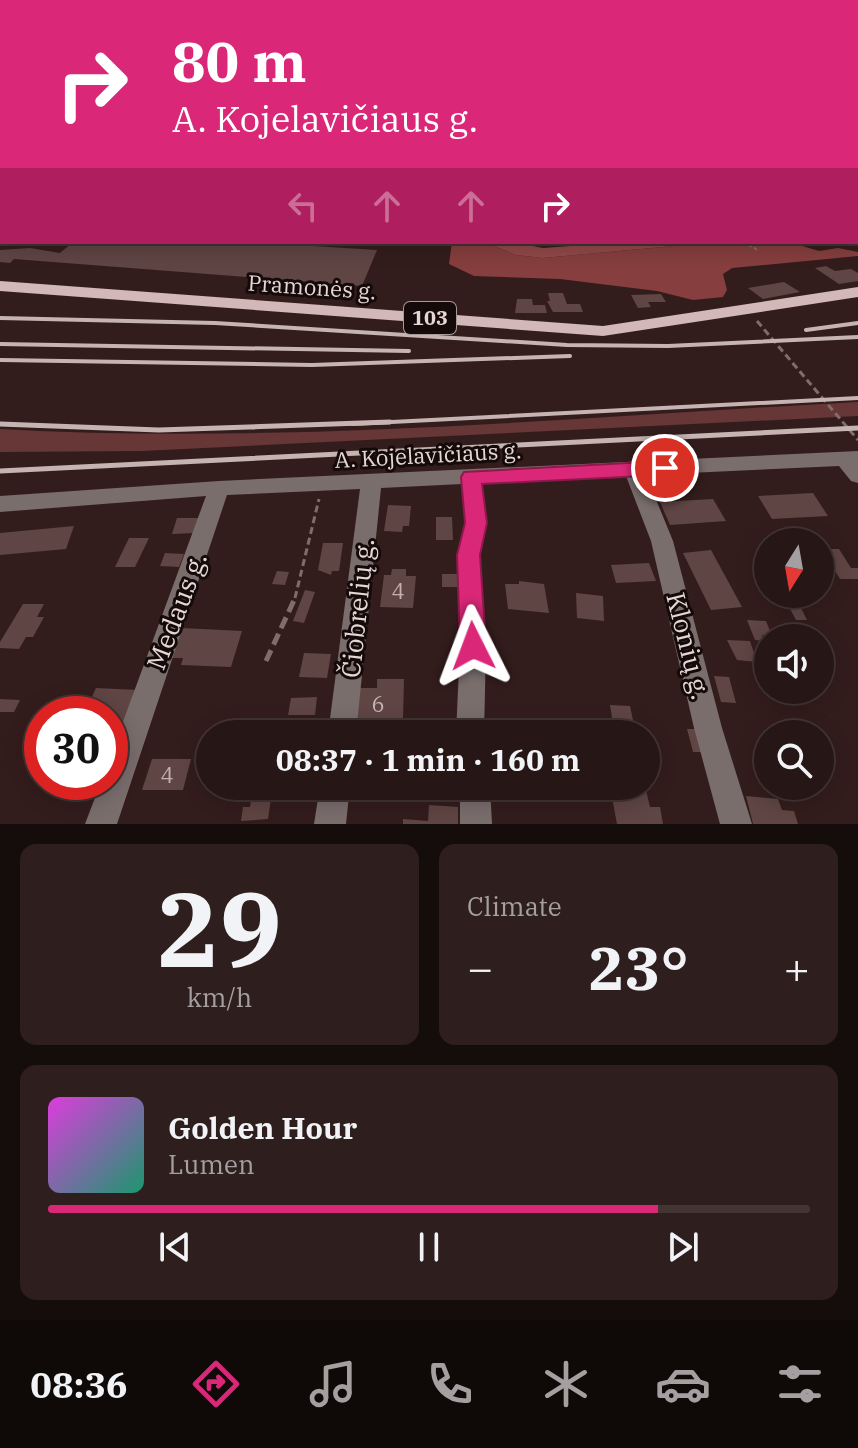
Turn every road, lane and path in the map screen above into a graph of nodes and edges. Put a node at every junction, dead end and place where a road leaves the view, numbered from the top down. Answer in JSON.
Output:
{"nodes":[{"id":1,"x":747,"y":244,"type":"edge"},
{"id":2,"x":758,"y":250,"type":"dead end"},
{"id":3,"x":0,"y":286,"type":"edge"},
{"id":4,"x":858,"y":292,"type":"edge"},
{"id":5,"x":752,"y":315,"type":"dead end"},
{"id":6,"x":858,"y":440,"type":"edge"},
{"id":7,"x":851,"y":458,"type":"edge"},
{"id":8,"x":634,"y":470,"type":"junction"},
{"id":9,"x":858,"y":476,"type":"edge"},
{"id":10,"x":471,"y":477,"type":"junction"},
{"id":11,"x":371,"y":482,"type":"junction"},
{"id":12,"x":322,"y":484,"type":"junction"},
{"id":13,"x":219,"y":488,"type":"junction"},
{"id":14,"x":0,"y":504,"type":"edge"},
{"id":15,"x":266,"y":661,"type":"dead end"},
{"id":16,"x":344,"y":720,"type":"edge"},
{"id":17,"x":470,"y":720,"type":"edge"},
{"id":18,"x":333,"y":800,"type":"edge"},
{"id":19,"x":475,"y":800,"type":"edge"},
{"id":20,"x":101,"y":824,"type":"edge"},
{"id":21,"x":330,"y":824,"type":"edge"},
{"id":22,"x":476,"y":824,"type":"edge"},
{"id":23,"x":736,"y":824,"type":"edge"}],
"edges":[{"from":1,"to":2,"type":"path"},
{"from":3,"to":4,"type":"main road","name":"Pramonės g.","number":"103"},
{"from":5,"to":6,"type":"path"},
{"from":7,"to":8,"type":"street","name":"A. Kojelavičiaus g."},
{"from":7,"to":9,"type":"street"},
{"from":8,"to":10,"type":"street","name":"A. Kojelavičiaus g."},
{"from":8,"to":23,"type":"street","name":"Klonių g."},
{"from":10,"to":11,"type":"street","name":"A. Kojelavičiaus g."},
{"from":10,"to":17,"type":"street"},
{"from":11,"to":12,"type":"street","name":"A. Kojelavičiaus g."},
{"from":11,"to":16,"type":"street","name":"Čiobrelių g."},
{"from":12,"to":13,"type":"street","name":"A. Kojelavičiaus g."},
{"from":12,"to":15,"type":"path"},
{"from":13,"to":14,"type":"street","name":"A. Kojelavičiaus g."},
{"from":13,"to":20,"type":"street","name":"Medaus g."},
{"from":18,"to":21,"type":"street"},
{"from":19,"to":22,"type":"street"}]}
